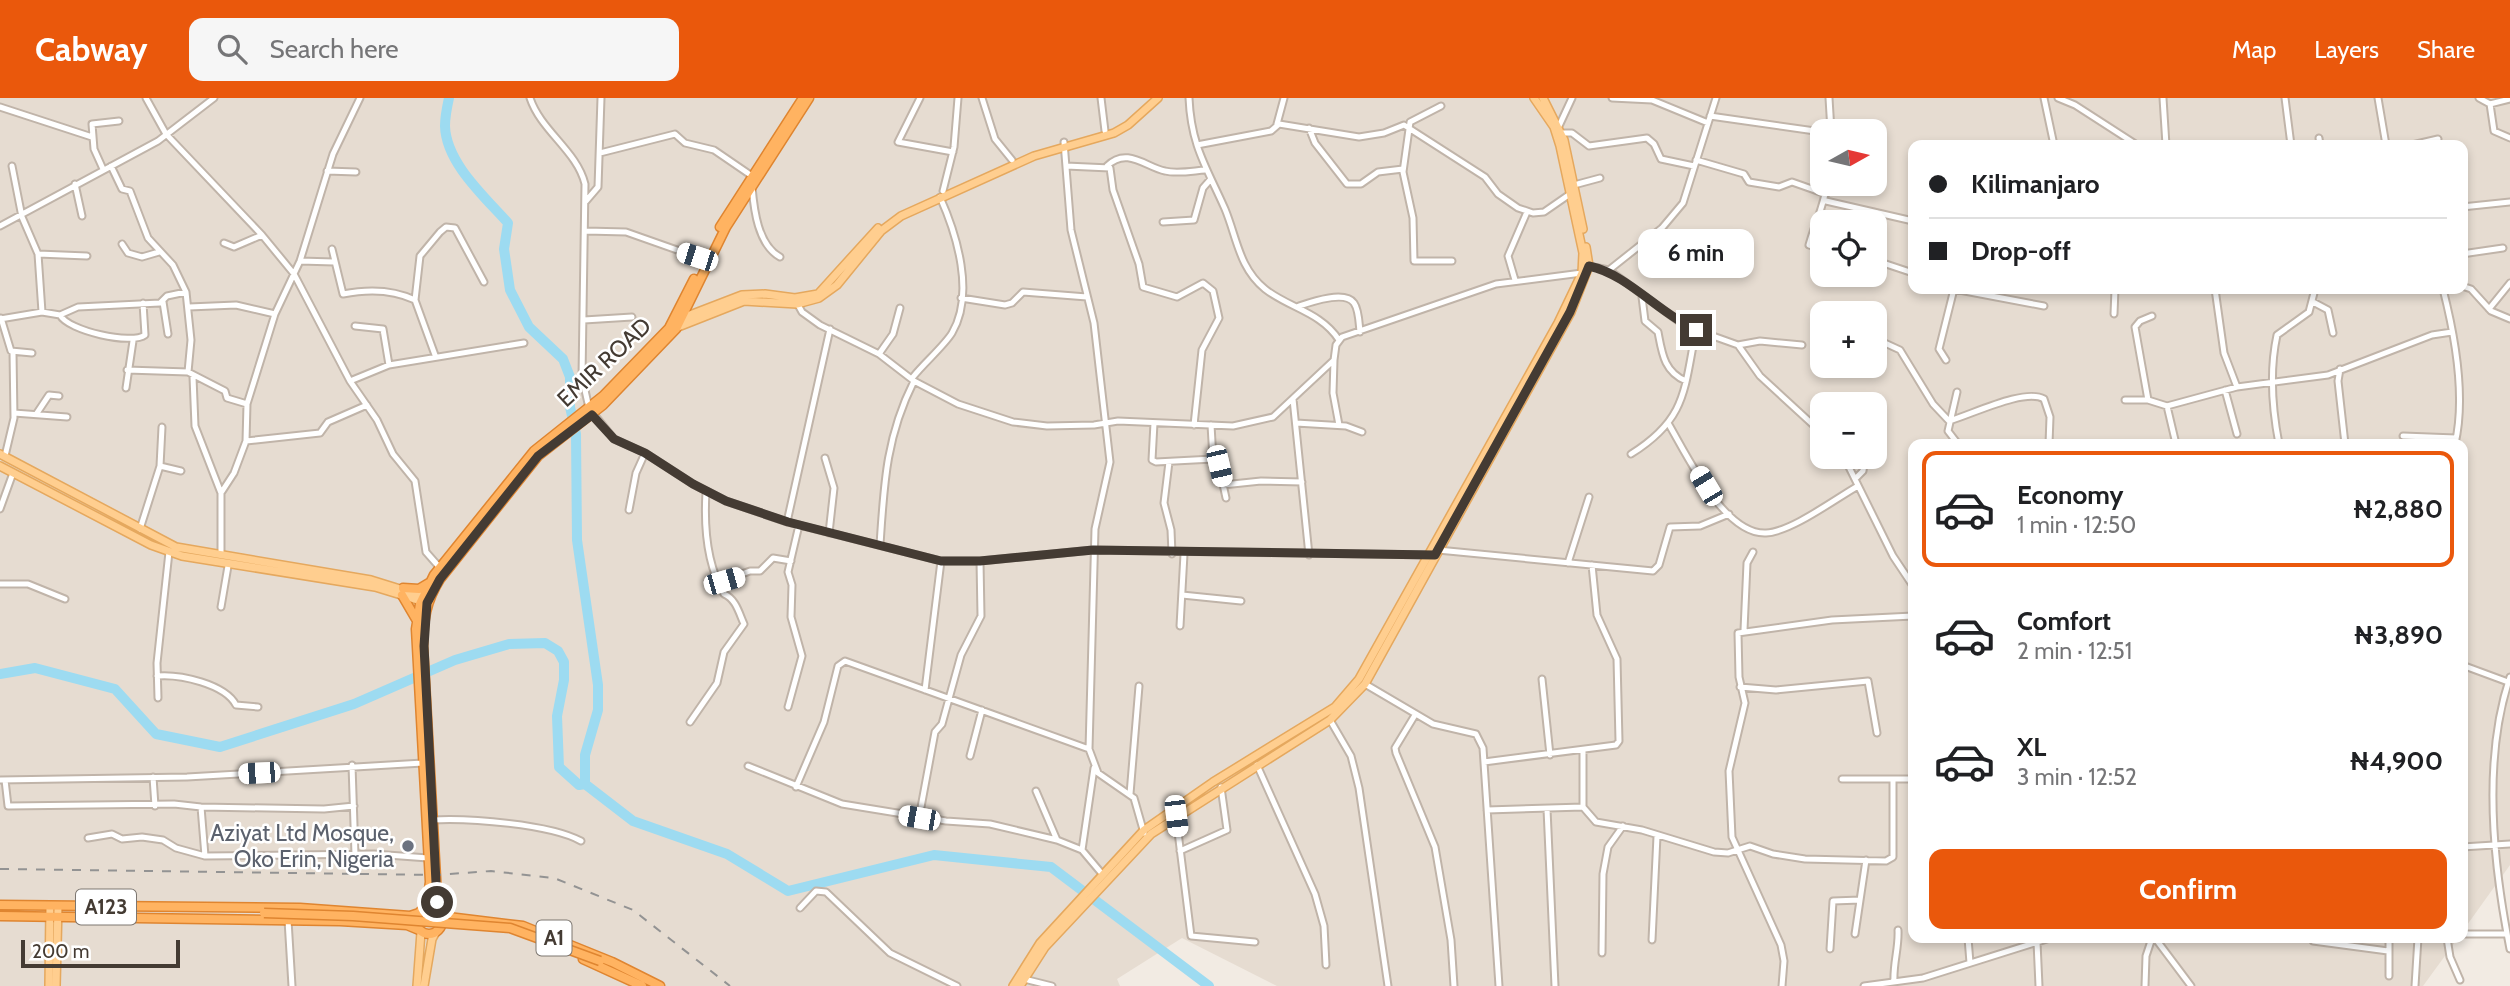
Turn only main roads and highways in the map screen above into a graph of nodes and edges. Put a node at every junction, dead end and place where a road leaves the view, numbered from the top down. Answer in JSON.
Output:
{"nodes":[{"id":1,"x":803,"y":98,"type":"edge"},
{"id":2,"x":809,"y":98,"type":"edge"},
{"id":3,"x":1151,"y":98,"type":"edge"},
{"id":4,"x":1158,"y":98,"type":"edge"},
{"id":5,"x":1534,"y":98,"type":"edge"},
{"id":6,"x":1542,"y":98,"type":"edge"},
{"id":7,"x":1064,"y":144,"type":"junction"},
{"id":8,"x":942,"y":194,"type":"junction"},
{"id":9,"x":1585,"y":268,"type":"junction"},
{"id":10,"x":675,"y":324,"type":"junction"},
{"id":11,"x":2,"y":455,"type":"edge"},
{"id":12,"x":0,"y":466,"type":"edge"},
{"id":13,"x":68,"y":491,"type":"junction"},
{"id":14,"x":63,"y":499,"type":"junction"},
{"id":15,"x":1434,"y":553,"type":"junction"},
{"id":16,"x":442,"y":570,"type":"junction"},
{"id":17,"x":431,"y":580,"type":"junction"},
{"id":18,"x":402,"y":591,"type":"junction"},
{"id":19,"x":425,"y":600,"type":"junction"},
{"id":20,"x":417,"y":624,"type":"junction"},
{"id":21,"x":420,"y":646,"type":"junction"},
{"id":22,"x":423,"y":680,"type":"junction"},
{"id":23,"x":1096,"y":887,"type":"junction"},
{"id":24,"x":1082,"y":899,"type":"junction"},
{"id":25,"x":0,"y":905,"type":"edge"},
{"id":26,"x":54,"y":906,"type":"junction"},
{"id":27,"x":212,"y":908,"type":"junction"},
{"id":28,"x":420,"y":912,"type":"junction"},
{"id":29,"x":439,"y":914,"type":"junction"},
{"id":30,"x":265,"y":915,"type":"junction"},
{"id":31,"x":0,"y":916,"type":"edge"},
{"id":32,"x":54,"y":916,"type":"junction"},
{"id":33,"x":211,"y":919,"type":"junction"},
{"id":34,"x":438,"y":930,"type":"junction"},
{"id":35,"x":420,"y":931,"type":"junction"},
{"id":36,"x":599,"y":963,"type":"junction"},
{"id":37,"x":1022,"y":982,"type":"edge"},
{"id":38,"x":49,"y":986,"type":"edge"},
{"id":39,"x":56,"y":986,"type":"edge"},
{"id":40,"x":417,"y":986,"type":"edge"},
{"id":41,"x":424,"y":986,"type":"edge"},
{"id":42,"x":643,"y":986,"type":"edge"},
{"id":43,"x":660,"y":986,"type":"edge"},
{"id":44,"x":1013,"y":986,"type":"edge"}],
"edges":[{"from":1,"to":10,"type":"highway","name":"EMIR ROAD"},
{"from":2,"to":10,"type":"highway","name":"EMIR ROAD"},
{"from":3,"to":7,"type":"main road"},
{"from":4,"to":7,"type":"main road"},
{"from":5,"to":9,"type":"main road"},
{"from":6,"to":9,"type":"main road"},
{"from":7,"to":8,"type":"main road"},
{"from":7,"to":8,"type":"main road"},
{"from":8,"to":10,"type":"main road"},
{"from":9,"to":15,"type":"main road"},
{"from":10,"to":16,"type":"highway","name":"EMIR ROAD"},
{"from":11,"to":13,"type":"main road"},
{"from":12,"to":14,"type":"main road"},
{"from":13,"to":14,"type":"main road"},
{"from":13,"to":18,"type":"main road"},
{"from":14,"to":18,"type":"main road"},
{"from":15,"to":23,"type":"main road"},
{"from":15,"to":23,"type":"main road"},
{"from":16,"to":17,"type":"highway","name":"EMIR ROAD"},
{"from":16,"to":19,"type":"highway","name":"EMIR ROAD"},
{"from":17,"to":18,"type":"highway"},
{"from":17,"to":19,"type":"highway","name":"EMIR ROAD"},
{"from":18,"to":19,"type":"main road"},
{"from":18,"to":20,"type":"highway"},
{"from":19,"to":20,"type":"highway"},
{"from":19,"to":21,"type":"highway"},
{"from":20,"to":21,"type":"highway"},
{"from":21,"to":22,"type":"highway"},
{"from":22,"to":28,"type":"highway"},
{"from":22,"to":29,"type":"highway"},
{"from":23,"to":24,"type":"main road"},
{"from":24,"to":37,"type":"main road"},
{"from":24,"to":44,"type":"main road"},
{"from":25,"to":26,"type":"highway","number":"A123"},
{"from":26,"to":27,"type":"highway","number":"A123"},
{"from":26,"to":32,"type":"main road"},
{"from":27,"to":28,"type":"highway","number":"A123"},
{"from":27,"to":30,"type":"highway","number":"A123"},
{"from":28,"to":29,"type":"highway","number":"A1"},
{"from":28,"to":35,"type":"highway"},
{"from":29,"to":34,"type":"highway"},
{"from":29,"to":43,"type":"highway","number":"A1"},
{"from":30,"to":33,"type":"highway","number":"A123"},
{"from":30,"to":36,"type":"highway","number":"A123","bridge":true},
{"from":31,"to":32,"type":"highway","number":"A123"},
{"from":32,"to":33,"type":"highway","number":"A123"},
{"from":32,"to":38,"type":"main road"},
{"from":32,"to":39,"type":"main road"},
{"from":33,"to":35,"type":"highway","number":"A123"},
{"from":34,"to":35,"type":"highway","number":"A1"},
{"from":34,"to":41,"type":"main road"},
{"from":34,"to":42,"type":"highway","number":"A1"},
{"from":35,"to":40,"type":"main road"},
{"from":36,"to":42,"type":"highway","number":"A123"},
{"from":36,"to":43,"type":"highway","number":"A123"}]}
